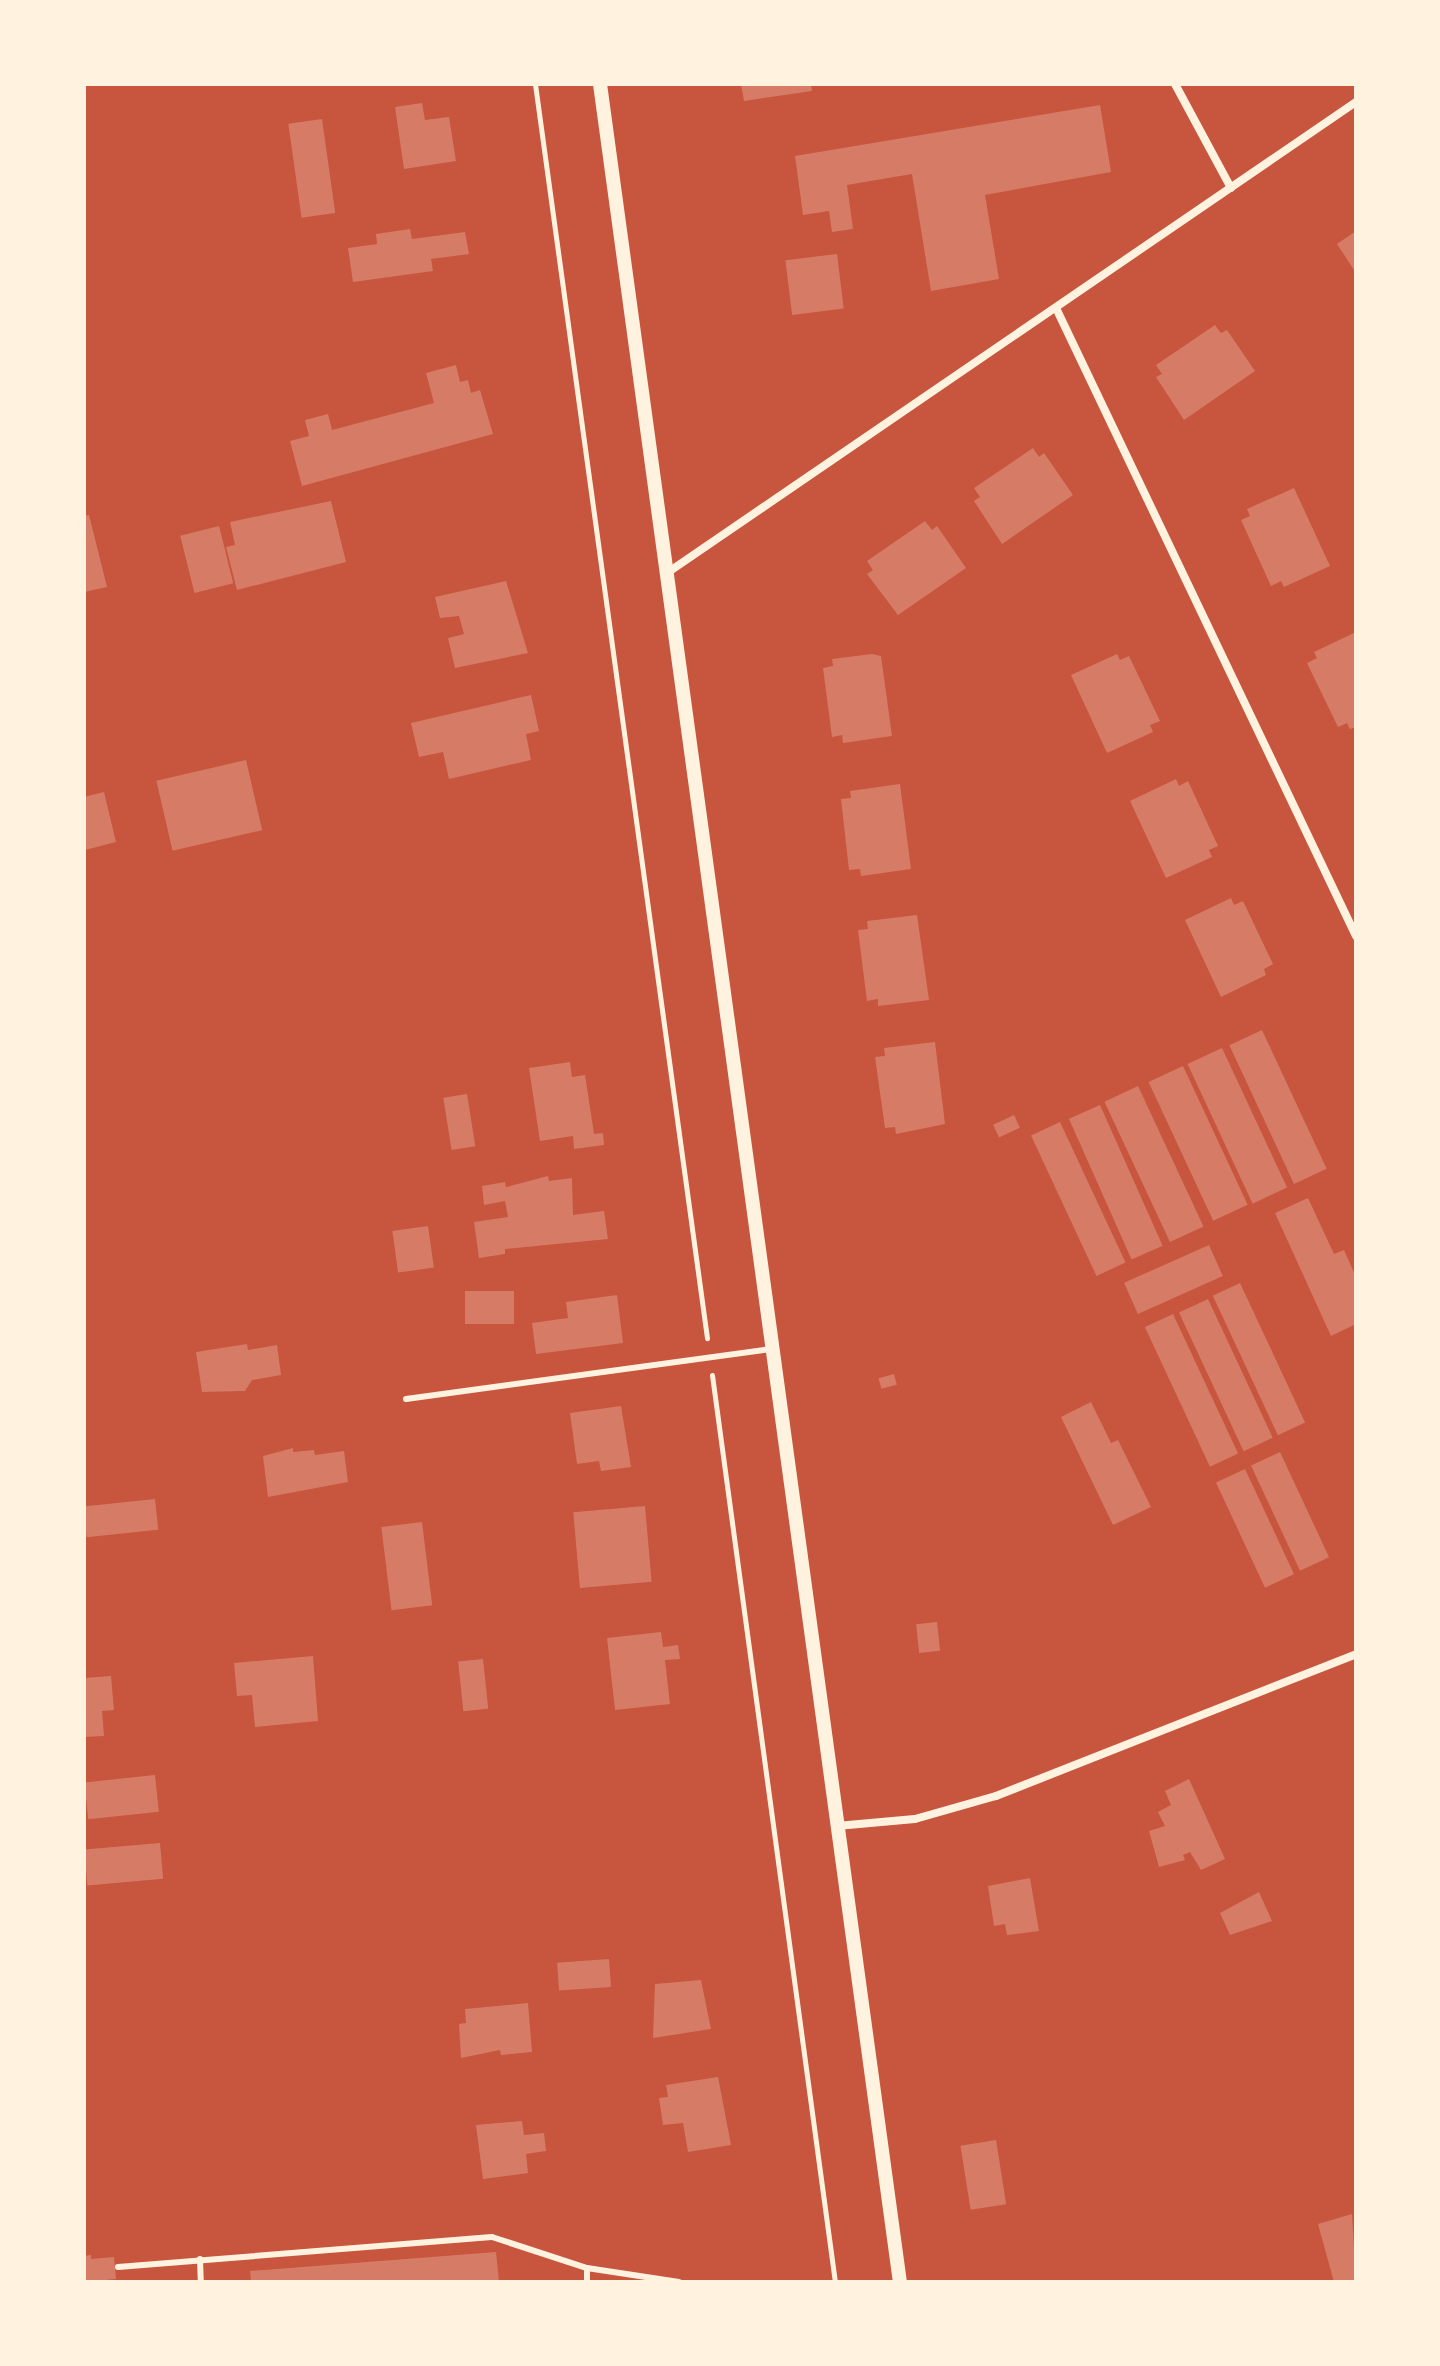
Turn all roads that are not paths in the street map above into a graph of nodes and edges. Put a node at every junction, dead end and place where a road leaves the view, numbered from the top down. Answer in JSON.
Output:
{"nodes":[{"id":1,"x":600,"y":84,"type":"edge"},
{"id":2,"x":1175,"y":84,"type":"edge"},
{"id":3,"x":1356,"y":102,"type":"edge"},
{"id":4,"x":1231,"y":188,"type":"junction"},
{"id":5,"x":1056,"y":308,"type":"junction"},
{"id":6,"x":667,"y":574,"type":"junction"},
{"id":7,"x":1356,"y":936,"type":"edge"},
{"id":8,"x":773,"y":1349,"type":"junction"},
{"id":9,"x":406,"y":1399,"type":"dead end"},
{"id":10,"x":1356,"y":1654,"type":"edge"},
{"id":11,"x":837,"y":1826,"type":"junction"},
{"id":12,"x":200,"y":2259,"type":"junction"},
{"id":13,"x":118,"y":2267,"type":"dead end"},
{"id":14,"x":587,"y":2268,"type":"junction"},
{"id":15,"x":201,"y":2282,"type":"edge"},
{"id":16,"x":587,"y":2282,"type":"edge"},
{"id":17,"x":679,"y":2282,"type":"edge"},
{"id":18,"x":900,"y":2282,"type":"edge"}],
"edges":[{"from":1,"to":6,"type":"street"},
{"from":2,"to":4,"type":"street"},
{"from":3,"to":4,"type":"street"},
{"from":4,"to":5,"type":"street"},
{"from":5,"to":6,"type":"street"},
{"from":5,"to":7,"type":"street"},
{"from":6,"to":8,"type":"street"},
{"from":8,"to":9,"type":"lane"},
{"from":8,"to":11,"type":"street"},
{"from":10,"to":11,"type":"street"},
{"from":11,"to":18,"type":"street"},
{"from":12,"to":13,"type":"lane"},
{"from":12,"to":14,"type":"lane"},
{"from":12,"to":15,"type":"lane"},
{"from":14,"to":16,"type":"lane"},
{"from":14,"to":17,"type":"lane"}]}
